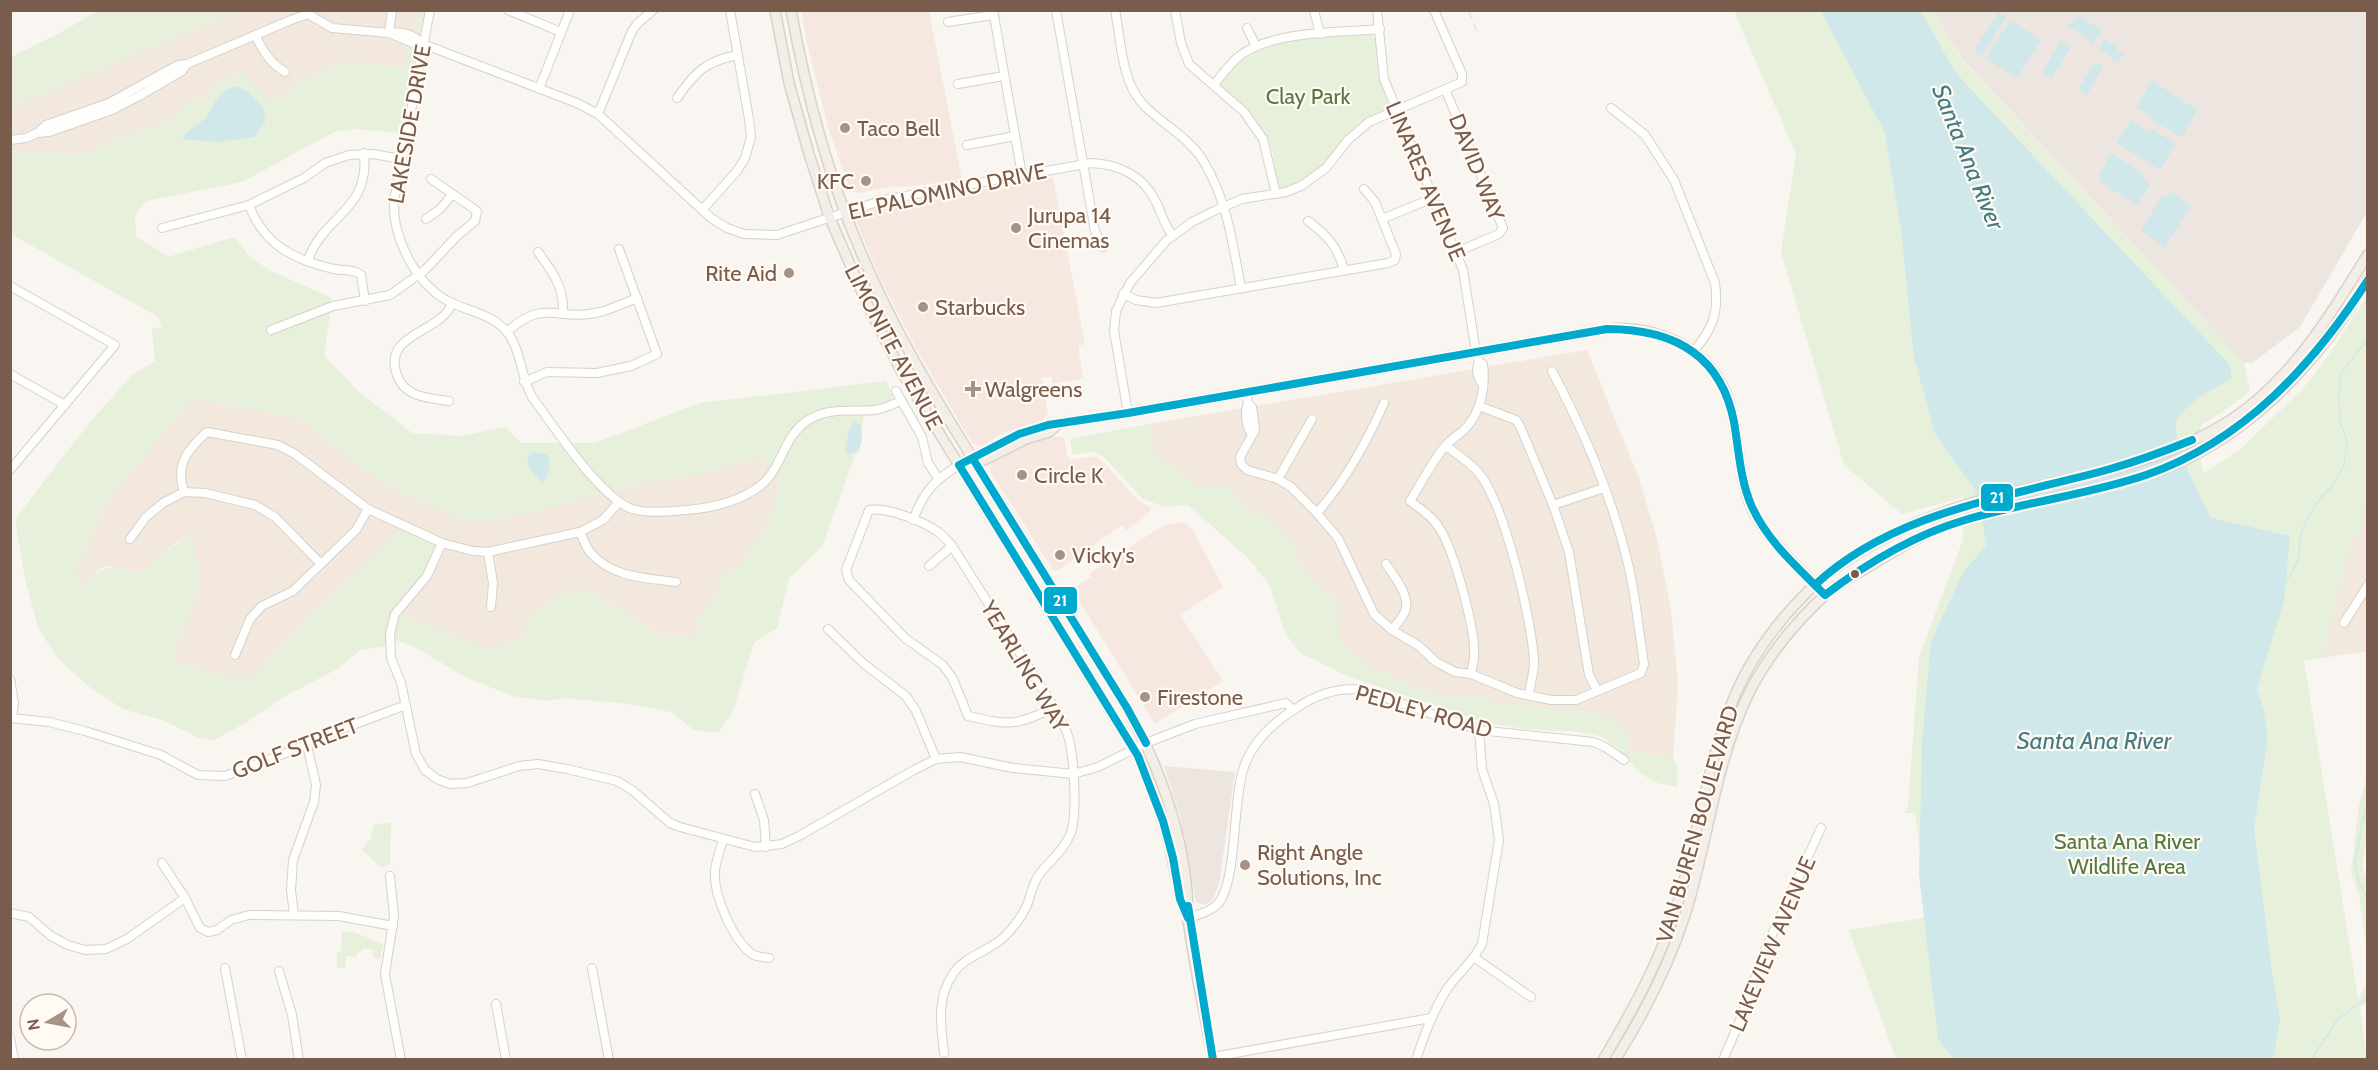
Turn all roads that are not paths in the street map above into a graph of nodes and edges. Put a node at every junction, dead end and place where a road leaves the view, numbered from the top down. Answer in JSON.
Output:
{"nodes":[{"id":1,"x":392,"y":10,"type":"edge"},
{"id":2,"x":430,"y":10,"type":"edge"},
{"id":3,"x":508,"y":10,"type":"edge"},
{"id":4,"x":570,"y":10,"type":"edge"},
{"id":5,"x":653,"y":10,"type":"edge"},
{"id":6,"x":730,"y":10,"type":"edge"},
{"id":7,"x":775,"y":10,"type":"edge"},
{"id":8,"x":791,"y":10,"type":"edge"},
{"id":9,"x":1056,"y":10,"type":"edge"},
{"id":10,"x":1116,"y":10,"type":"edge"},
{"id":11,"x":1175,"y":10,"type":"edge"},
{"id":12,"x":1314,"y":10,"type":"edge"},
{"id":13,"x":1377,"y":10,"type":"edge"},
{"id":14,"x":1434,"y":10,"type":"edge"},
{"id":15,"x":993,"y":13,"type":"edge"},
{"id":16,"x":948,"y":22,"type":"dead end"},
{"id":17,"x":1247,"y":28,"type":"dead end"},
{"id":18,"x":1380,"y":29,"type":"junction"},
{"id":19,"x":561,"y":32,"type":"junction"},
{"id":20,"x":389,"y":33,"type":"junction"},
{"id":21,"x":1320,"y":34,"type":"junction"},
{"id":22,"x":255,"y":35,"type":"junction"},
{"id":23,"x":423,"y":44,"type":"junction"},
{"id":24,"x":1256,"y":46,"type":"junction"},
{"id":25,"x":738,"y":55,"type":"junction"},
{"id":26,"x":285,"y":72,"type":"dead end"},
{"id":27,"x":1004,"y":76,"type":"junction"},
{"id":28,"x":958,"y":84,"type":"dead end"},
{"id":29,"x":1214,"y":85,"type":"junction"},
{"id":30,"x":539,"y":89,"type":"junction"},
{"id":31,"x":1445,"y":89,"type":"junction"},
{"id":32,"x":677,"y":98,"type":"dead end"},
{"id":33,"x":1611,"y":108,"type":"dead end"},
{"id":34,"x":1396,"y":110,"type":"junction"},
{"id":35,"x":598,"y":114,"type":"junction"},
{"id":36,"x":1015,"y":136,"type":"junction"},
{"id":37,"x":10,"y":140,"type":"edge"},
{"id":38,"x":967,"y":145,"type":"dead end"},
{"id":39,"x":364,"y":153,"type":"junction"},
{"id":40,"x":401,"y":159,"type":"junction"},
{"id":41,"x":1084,"y":164,"type":"junction"},
{"id":42,"x":1022,"y":175,"type":"junction"},
{"id":43,"x":431,"y":179,"type":"dead end"},
{"id":44,"x":1364,"y":189,"type":"dead end"},
{"id":45,"x":1276,"y":194,"type":"junction"},
{"id":46,"x":452,"y":195,"type":"junction"},
{"id":47,"x":1433,"y":198,"type":"junction"},
{"id":48,"x":249,"y":205,"type":"junction"},
{"id":49,"x":1223,"y":207,"type":"junction"},
{"id":50,"x":702,"y":210,"type":"junction"},
{"id":51,"x":844,"y":211,"type":"junction"},
{"id":52,"x":830,"y":216,"type":"junction"},
{"id":53,"x":426,"y":219,"type":"dead end"},
{"id":54,"x":1382,"y":219,"type":"junction"},
{"id":55,"x":1308,"y":221,"type":"dead end"},
{"id":56,"x":162,"y":228,"type":"dead end"},
{"id":57,"x":1173,"y":236,"type":"junction"},
{"id":58,"x":1103,"y":247,"type":"dead end"},
{"id":59,"x":619,"y":249,"type":"dead end"},
{"id":60,"x":538,"y":252,"type":"dead end"},
{"id":61,"x":1456,"y":252,"type":"junction"},
{"id":62,"x":2367,"y":254,"type":"edge"},
{"id":63,"x":308,"y":260,"type":"junction"},
{"id":64,"x":1344,"y":270,"type":"junction"},
{"id":65,"x":420,"y":275,"type":"junction"},
{"id":66,"x":2367,"y":279,"type":"edge"},
{"id":67,"x":10,"y":286,"type":"edge"},
{"id":68,"x":1241,"y":288,"type":"junction"},
{"id":69,"x":1123,"y":294,"type":"junction"},
{"id":70,"x":637,"y":298,"type":"junction"},
{"id":71,"x":365,"y":301,"type":"junction"},
{"id":72,"x":452,"y":304,"type":"junction"},
{"id":73,"x":563,"y":312,"type":"junction"},
{"id":74,"x":270,"y":330,"type":"dead end"},
{"id":75,"x":507,"y":332,"type":"junction"},
{"id":76,"x":1694,"y":351,"type":"junction"},
{"id":77,"x":1478,"y":357,"type":"junction"},
{"id":78,"x":1552,"y":371,"type":"dead end"},
{"id":79,"x":10,"y":374,"type":"edge"},
{"id":80,"x":524,"y":382,"type":"junction"},
{"id":81,"x":896,"y":391,"type":"dead end"},
{"id":82,"x":1246,"y":392,"type":"junction"},
{"id":83,"x":449,"y":401,"type":"dead end"},
{"id":84,"x":901,"y":401,"type":"junction"},
{"id":85,"x":1383,"y":403,"type":"dead end"},
{"id":86,"x":65,"y":405,"type":"junction"},
{"id":87,"x":1479,"y":406,"type":"junction"},
{"id":88,"x":1128,"y":413,"type":"junction"},
{"id":89,"x":1312,"y":419,"type":"dead end"},
{"id":90,"x":1446,"y":446,"type":"junction"},
{"id":91,"x":973,"y":459,"type":"junction"},
{"id":92,"x":14,"y":461,"type":"edge"},
{"id":93,"x":959,"y":465,"type":"junction"},
{"id":94,"x":10,"y":470,"type":"edge"},
{"id":95,"x":938,"y":478,"type":"junction"},
{"id":96,"x":1278,"y":479,"type":"junction"},
{"id":97,"x":1604,"y":488,"type":"junction"},
{"id":98,"x":184,"y":492,"type":"junction"},
{"id":99,"x":619,"y":502,"type":"junction"},
{"id":100,"x":1553,"y":505,"type":"junction"},
{"id":101,"x":368,"y":509,"type":"junction"},
{"id":102,"x":1317,"y":513,"type":"junction"},
{"id":103,"x":914,"y":520,"type":"junction"},
{"id":104,"x":1000,"y":531,"type":"junction"},
{"id":105,"x":580,"y":532,"type":"junction"},
{"id":106,"x":130,"y":539,"type":"dead end"},
{"id":107,"x":442,"y":543,"type":"junction"},
{"id":108,"x":952,"y":546,"type":"junction"},
{"id":109,"x":488,"y":552,"type":"junction"},
{"id":110,"x":321,"y":564,"type":"junction"},
{"id":111,"x":1386,"y":564,"type":"dead end"},
{"id":112,"x":929,"y":566,"type":"dead end"},
{"id":113,"x":676,"y":582,"type":"dead end"},
{"id":114,"x":1815,"y":585,"type":"junction"},
{"id":115,"x":2367,"y":585,"type":"edge"},
{"id":116,"x":1053,"y":588,"type":"junction"},
{"id":117,"x":1825,"y":595,"type":"junction"},
{"id":118,"x":2359,"y":600,"type":"junction"},
{"id":119,"x":2367,"y":607,"type":"edge"},
{"id":120,"x":491,"y":608,"type":"dead end"},
{"id":121,"x":2344,"y":623,"type":"dead end"},
{"id":122,"x":828,"y":629,"type":"dead end"},
{"id":123,"x":1392,"y":630,"type":"junction"},
{"id":124,"x":235,"y":655,"type":"dead end"},
{"id":125,"x":1471,"y":674,"type":"junction"},
{"id":126,"x":10,"y":680,"type":"edge"},
{"id":127,"x":1597,"y":690,"type":"junction"},
{"id":128,"x":1529,"y":695,"type":"junction"},
{"id":129,"x":406,"y":705,"type":"junction"},
{"id":130,"x":1054,"y":707,"type":"junction"},
{"id":131,"x":1293,"y":710,"type":"junction"},
{"id":132,"x":11,"y":718,"type":"edge"},
{"id":133,"x":1479,"y":730,"type":"junction"},
{"id":134,"x":1146,"y":743,"type":"junction"},
{"id":135,"x":307,"y":745,"type":"junction"},
{"id":136,"x":1134,"y":749,"type":"junction"},
{"id":137,"x":936,"y":759,"type":"junction"},
{"id":138,"x":1624,"y":760,"type":"dead end"},
{"id":139,"x":1073,"y":774,"type":"junction"},
{"id":140,"x":755,"y":794,"type":"dead end"},
{"id":141,"x":1821,"y":828,"type":"dead end"},
{"id":142,"x":723,"y":840,"type":"junction"},
{"id":143,"x":766,"y":847,"type":"junction"},
{"id":144,"x":162,"y":862,"type":"dead end"},
{"id":145,"x":390,"y":876,"type":"dead end"},
{"id":146,"x":185,"y":898,"type":"junction"},
{"id":147,"x":10,"y":913,"type":"edge"},
{"id":148,"x":294,"y":915,"type":"junction"},
{"id":149,"x":1188,"y":918,"type":"junction"},
{"id":150,"x":393,"y":926,"type":"junction"},
{"id":151,"x":769,"y":958,"type":"dead end"},
{"id":152,"x":1475,"y":958,"type":"junction"},
{"id":153,"x":225,"y":968,"type":"dead end"},
{"id":154,"x":592,"y":968,"type":"dead end"},
{"id":155,"x":279,"y":971,"type":"dead end"},
{"id":156,"x":1531,"y":997,"type":"dead end"},
{"id":157,"x":496,"y":1004,"type":"dead end"},
{"id":158,"x":1431,"y":1018,"type":"junction"},
{"id":159,"x":10,"y":1038,"type":"edge"},
{"id":160,"x":11,"y":1047,"type":"edge"},
{"id":161,"x":944,"y":1053,"type":"dead end"},
{"id":162,"x":1213,"y":1058,"type":"edge"},
{"id":163,"x":14,"y":1059,"type":"edge"},
{"id":164,"x":242,"y":1059,"type":"edge"},
{"id":165,"x":299,"y":1059,"type":"edge"},
{"id":166,"x":401,"y":1059,"type":"edge"},
{"id":167,"x":506,"y":1059,"type":"edge"},
{"id":168,"x":609,"y":1059,"type":"edge"},
{"id":169,"x":1416,"y":1059,"type":"edge"},
{"id":170,"x":1603,"y":1059,"type":"edge"},
{"id":171,"x":1615,"y":1059,"type":"edge"},
{"id":172,"x":1723,"y":1059,"type":"edge"}],
"edges":[{"from":1,"to":20,"type":"street"},
{"from":2,"to":23,"type":"street","name":"LAKESIDE DRIVE"},
{"from":3,"to":19,"type":"street"},
{"from":4,"to":19,"type":"street"},
{"from":5,"to":35,"type":"street"},
{"from":6,"to":25,"type":"street"},
{"from":7,"to":52,"type":"main road","name":"LIMONITE AVENUE"},
{"from":8,"to":51,"type":"main road","name":"LIMONITE AVENUE"},
{"from":9,"to":41,"type":"street"},
{"from":10,"to":49,"type":"street"},
{"from":11,"to":29,"type":"street"},
{"from":12,"to":21,"type":"street"},
{"from":13,"to":18,"type":"street","name":"LINARES AVENUE"},
{"from":14,"to":31,"type":"street"},
{"from":15,"to":16,"type":"street"},
{"from":15,"to":27,"type":"street"},
{"from":17,"to":24,"type":"street"},
{"from":18,"to":21,"type":"street"},
{"from":18,"to":34,"type":"street","name":"LINARES AVENUE"},
{"from":19,"to":30,"type":"street"},
{"from":20,"to":22,"type":"street","name":"EL PALOMINO DRIVE"},
{"from":20,"to":23,"type":"street","name":"EL PALOMINO DRIVE"},
{"from":21,"to":24,"type":"street"},
{"from":22,"to":26,"type":"street"},
{"from":22,"to":37,"type":"street","name":"EL PALOMINO DRIVE"},
{"from":23,"to":30,"type":"street","name":"EL PALOMINO DRIVE"},
{"from":23,"to":40,"type":"street","name":"LAKESIDE DRIVE"},
{"from":24,"to":29,"type":"street"},
{"from":25,"to":32,"type":"street"},
{"from":25,"to":50,"type":"street"},
{"from":27,"to":28,"type":"street"},
{"from":27,"to":36,"type":"street"},
{"from":29,"to":45,"type":"street"},
{"from":30,"to":35,"type":"street","name":"EL PALOMINO DRIVE"},
{"from":31,"to":34,"type":"street"},
{"from":31,"to":61,"type":"street","name":"DAVID WAY"},
{"from":33,"to":76,"type":"street"},
{"from":34,"to":45,"type":"street"},
{"from":34,"to":47,"type":"street","name":"LINARES AVENUE"},
{"from":35,"to":50,"type":"street","name":"EL PALOMINO DRIVE"},
{"from":36,"to":38,"type":"street"},
{"from":36,"to":42,"type":"street"},
{"from":39,"to":40,"type":"street"},
{"from":39,"to":48,"type":"street"},
{"from":39,"to":63,"type":"street"},
{"from":40,"to":65,"type":"street","name":"LAKESIDE DRIVE"},
{"from":41,"to":42,"type":"street","name":"EL PALOMINO DRIVE"},
{"from":41,"to":57,"type":"street","name":"EL PALOMINO DRIVE"},
{"from":41,"to":58,"type":"street"},
{"from":42,"to":51,"type":"street","name":"EL PALOMINO DRIVE"},
{"from":43,"to":46,"type":"street"},
{"from":44,"to":54,"type":"street"},
{"from":45,"to":49,"type":"street"},
{"from":46,"to":53,"type":"street"},
{"from":46,"to":65,"type":"street"},
{"from":47,"to":54,"type":"street"},
{"from":47,"to":61,"type":"street","name":"LINARES AVENUE"},
{"from":48,"to":56,"type":"street"},
{"from":48,"to":63,"type":"street"},
{"from":49,"to":57,"type":"street"},
{"from":49,"to":68,"type":"street"},
{"from":50,"to":52,"type":"street","name":"EL PALOMINO DRIVE"},
{"from":51,"to":52,"type":"street","name":"EL PALOMINO DRIVE"},
{"from":51,"to":91,"type":"main road","name":"LIMONITE AVENUE"},
{"from":52,"to":93,"type":"main road","name":"LIMONITE AVENUE"},
{"from":54,"to":64,"type":"street"},
{"from":55,"to":64,"type":"street"},
{"from":57,"to":69,"type":"street"},
{"from":59,"to":70,"type":"street"},
{"from":60,"to":73,"type":"street"},
{"from":61,"to":77,"type":"street","name":"LINARES AVENUE"},
{"from":62,"to":114,"type":"main road","name":"VAN BUREN BOULEVARD"},
{"from":63,"to":71,"type":"street"},
{"from":64,"to":68,"type":"street"},
{"from":65,"to":71,"type":"street"},
{"from":65,"to":72,"type":"street","name":"LAKESIDE DRIVE"},
{"from":66,"to":117,"type":"main road","name":"VAN BUREN BOULEVARD"},
{"from":67,"to":86,"type":"street"},
{"from":68,"to":69,"type":"street"},
{"from":69,"to":88,"type":"street"},
{"from":70,"to":73,"type":"street"},
{"from":70,"to":80,"type":"street"},
{"from":71,"to":74,"type":"street"},
{"from":72,"to":75,"type":"street","name":"LAKESIDE DRIVE"},
{"from":72,"to":83,"type":"street"},
{"from":73,"to":75,"type":"street"},
{"from":75,"to":80,"type":"street"},
{"from":76,"to":77,"type":"main road"},
{"from":76,"to":114,"type":"main road"},
{"from":77,"to":82,"type":"main road"},
{"from":77,"to":87,"type":"street","name":"LINARES AVENUE"},
{"from":78,"to":97,"type":"street"},
{"from":79,"to":86,"type":"street"},
{"from":80,"to":99,"type":"street"},
{"from":81,"to":84,"type":"street"},
{"from":82,"to":88,"type":"main road"},
{"from":82,"to":96,"type":"street"},
{"from":84,"to":95,"type":"street"},
{"from":84,"to":99,"type":"street"},
{"from":85,"to":102,"type":"street"},
{"from":86,"to":92,"type":"street"},
{"from":87,"to":90,"type":"street"},
{"from":87,"to":100,"type":"street"},
{"from":88,"to":91,"type":"main road"},
{"from":89,"to":96,"type":"street"},
{"from":90,"to":125,"type":"street"},
{"from":90,"to":128,"type":"street"},
{"from":91,"to":93,"type":"main road"},
{"from":91,"to":116,"type":"main road","name":"LIMONITE AVENUE"},
{"from":92,"to":94,"type":"street"},
{"from":93,"to":95,"type":"street"},
{"from":93,"to":104,"type":"main road","name":"LIMONITE AVENUE"},
{"from":95,"to":103,"type":"street"},
{"from":96,"to":102,"type":"street"},
{"from":97,"to":100,"type":"street"},
{"from":97,"to":127,"type":"street"},
{"from":98,"to":101,"type":"street"},
{"from":98,"to":106,"type":"street"},
{"from":98,"to":110,"type":"street"},
{"from":99,"to":105,"type":"street"},
{"from":100,"to":127,"type":"street"},
{"from":101,"to":107,"type":"street"},
{"from":101,"to":110,"type":"street"},
{"from":102,"to":123,"type":"street"},
{"from":103,"to":108,"type":"street","name":"YEARLING WAY"},
{"from":103,"to":130,"type":"street","name":"YEARLING WAY"},
{"from":104,"to":116,"type":"main road"},
{"from":104,"to":136,"type":"main road","name":"LIMONITE AVENUE"},
{"from":105,"to":109,"type":"street"},
{"from":105,"to":113,"type":"street"},
{"from":107,"to":109,"type":"street"},
{"from":107,"to":129,"type":"street"},
{"from":108,"to":112,"type":"street"},
{"from":108,"to":130,"type":"street","name":"YEARLING WAY"},
{"from":109,"to":120,"type":"street"},
{"from":110,"to":124,"type":"street"},
{"from":111,"to":123,"type":"street"},
{"from":114,"to":117,"type":"main road"},
{"from":114,"to":170,"type":"main road","name":"VAN BUREN BOULEVARD"},
{"from":115,"to":118,"type":"street"},
{"from":116,"to":134,"type":"main road","name":"LIMONITE AVENUE"},
{"from":117,"to":171,"type":"main road","name":"VAN BUREN BOULEVARD"},
{"from":118,"to":119,"type":"street"},
{"from":118,"to":121,"type":"street"},
{"from":122,"to":137,"type":"street"},
{"from":123,"to":125,"type":"street"},
{"from":125,"to":128,"type":"street"},
{"from":126,"to":132,"type":"street"},
{"from":127,"to":128,"type":"street"},
{"from":129,"to":135,"type":"street","name":"GOLF STREET"},
{"from":129,"to":142,"type":"street"},
{"from":130,"to":139,"type":"street","name":"YEARLING WAY"},
{"from":131,"to":133,"type":"street","name":"PEDLEY ROAD"},
{"from":131,"to":134,"type":"street"},
{"from":131,"to":149,"type":"street","name":"PEDLEY ROAD"},
{"from":132,"to":135,"type":"street","name":"GOLF STREET"},
{"from":133,"to":138,"type":"street","name":"PEDLEY ROAD"},
{"from":133,"to":152,"type":"street"},
{"from":134,"to":136,"type":"street"},
{"from":134,"to":149,"type":"main road","name":"LIMONITE AVENUE"},
{"from":135,"to":148,"type":"street"},
{"from":136,"to":139,"type":"street"},
{"from":136,"to":149,"type":"main road","name":"LIMONITE AVENUE"},
{"from":137,"to":139,"type":"street"},
{"from":137,"to":143,"type":"street"},
{"from":139,"to":161,"type":"street","name":"YEARLING WAY"},
{"from":140,"to":143,"type":"street"},
{"from":141,"to":172,"type":"street","name":"LAKEVIEW AVENUE"},
{"from":142,"to":143,"type":"street"},
{"from":142,"to":151,"type":"street"},
{"from":144,"to":146,"type":"street"},
{"from":145,"to":150,"type":"street"},
{"from":146,"to":147,"type":"street"},
{"from":146,"to":148,"type":"street"},
{"from":148,"to":150,"type":"street"},
{"from":149,"to":162,"type":"main road","name":"LIMONITE AVENUE"},
{"from":150,"to":166,"type":"street"},
{"from":152,"to":156,"type":"street"},
{"from":152,"to":158,"type":"street"},
{"from":153,"to":164,"type":"street"},
{"from":154,"to":168,"type":"street"},
{"from":155,"to":165,"type":"street"},
{"from":157,"to":167,"type":"street"},
{"from":158,"to":162,"type":"street"},
{"from":158,"to":169,"type":"street"},
{"from":159,"to":160,"type":"street"},
{"from":160,"to":163,"type":"street"}]}
